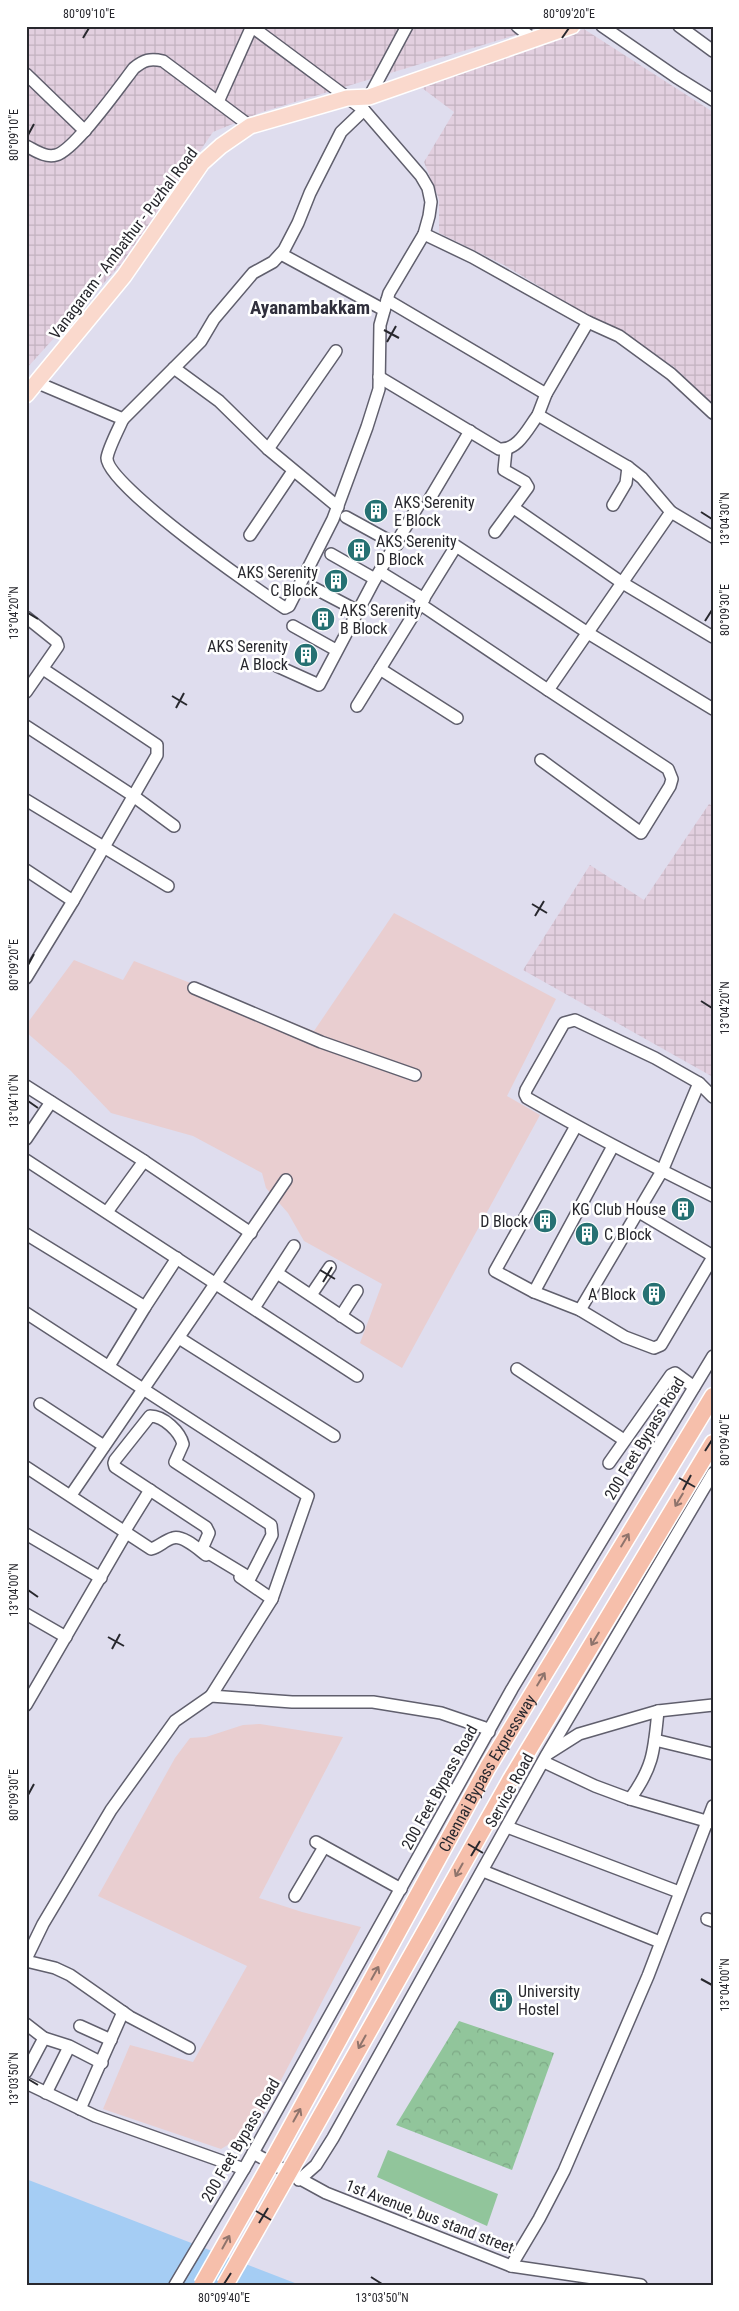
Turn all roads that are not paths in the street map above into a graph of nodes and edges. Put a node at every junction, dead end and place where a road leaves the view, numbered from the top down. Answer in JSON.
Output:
{"nodes":[{"id":1,"x":252,"y":26,"type":"edge"},
{"id":2,"x":517,"y":26,"type":"edge"},
{"id":3,"x":571,"y":26,"type":"edge"},
{"id":4,"x":602,"y":26,"type":"edge"},
{"id":5,"x":679,"y":26,"type":"edge"},
{"id":6,"x":404,"y":27,"type":"edge"},
{"id":7,"x":534,"y":40,"type":"junction"},
{"id":8,"x":713,"y":51,"type":"edge"},
{"id":9,"x":26,"y":74,"type":"edge"},
{"id":10,"x":347,"y":98,"type":"junction"},
{"id":11,"x":713,"y":100,"type":"edge"},
{"id":12,"x":218,"y":102,"type":"junction"},
{"id":13,"x":366,"y":104,"type":"junction"},
{"id":14,"x":250,"y":126,"type":"junction"},
{"id":15,"x":86,"y":130,"type":"junction"},
{"id":16,"x":26,"y":146,"type":"edge"},
{"id":17,"x":424,"y":234,"type":"junction"},
{"id":18,"x":281,"y":254,"type":"junction"},
{"id":19,"x":386,"y":305,"type":"junction"},
{"id":20,"x":588,"y":322,"type":"junction"},
{"id":21,"x":336,"y":352,"type":"dead end"},
{"id":22,"x":174,"y":368,"type":"junction"},
{"id":23,"x":379,"y":377,"type":"junction"},
{"id":24,"x":38,"y":383,"type":"junction"},
{"id":25,"x":546,"y":394,"type":"junction"},
{"id":26,"x":26,"y":395,"type":"edge"},
{"id":27,"x":713,"y":413,"type":"edge"},
{"id":28,"x":538,"y":415,"type":"junction"},
{"id":29,"x":123,"y":419,"type":"junction"},
{"id":30,"x":470,"y":431,"type":"junction"},
{"id":31,"x":268,"y":449,"type":"junction"},
{"id":32,"x":506,"y":450,"type":"junction"},
{"id":33,"x":628,"y":467,"type":"junction"},
{"id":34,"x":293,"y":471,"type":"junction"},
{"id":35,"x":429,"y":500,"type":"dead end"},
{"id":36,"x":613,"y":505,"type":"dead end"},
{"id":37,"x":418,"y":506,"type":"dead end"},
{"id":38,"x":338,"y":507,"type":"junction"},
{"id":39,"x":514,"y":508,"type":"junction"},
{"id":40,"x":671,"y":512,"type":"junction"},
{"id":41,"x":346,"y":517,"type":"dead end"},
{"id":42,"x":495,"y":532,"type":"dead end"},
{"id":43,"x":250,"y":535,"type":"dead end"},
{"id":44,"x":713,"y":537,"type":"edge"},
{"id":45,"x":396,"y":545,"type":"junction"},
{"id":46,"x":331,"y":554,"type":"dead end"},
{"id":47,"x":378,"y":576,"type":"junction"},
{"id":48,"x":621,"y":582,"type":"junction"},
{"id":49,"x":314,"y":588,"type":"dead end"},
{"id":50,"x":422,"y":602,"type":"junction"},
{"id":51,"x":358,"y":611,"type":"junction"},
{"id":52,"x":26,"y":617,"type":"edge"},
{"id":53,"x":293,"y":626,"type":"dead end"},
{"id":54,"x":588,"y":632,"type":"junction"},
{"id":55,"x":713,"y":637,"type":"edge"},
{"id":56,"x":336,"y":650,"type":"junction"},
{"id":57,"x":277,"y":666,"type":"dead end"},
{"id":58,"x":43,"y":669,"type":"junction"},
{"id":59,"x":380,"y":669,"type":"junction"},
{"id":60,"x":548,"y":690,"type":"junction"},
{"id":61,"x":26,"y":692,"type":"edge"},
{"id":62,"x":357,"y":706,"type":"dead end"},
{"id":63,"x":713,"y":709,"type":"edge"},
{"id":64,"x":457,"y":718,"type":"dead end"},
{"id":65,"x":26,"y":726,"type":"edge"},
{"id":66,"x":541,"y":760,"type":"dead end"},
{"id":67,"x":132,"y":795,"type":"junction"},
{"id":68,"x":26,"y":800,"type":"edge"},
{"id":69,"x":174,"y":826,"type":"dead end"},
{"id":70,"x":105,"y":847,"type":"junction"},
{"id":71,"x":26,"y":870,"type":"edge"},
{"id":72,"x":168,"y":886,"type":"dead end"},
{"id":73,"x":73,"y":901,"type":"junction"},
{"id":74,"x":26,"y":978,"type":"edge"},
{"id":75,"x":194,"y":988,"type":"dead end"},
{"id":76,"x":415,"y":1075,"type":"dead end"},
{"id":77,"x":699,"y":1083,"type":"junction"},
{"id":78,"x":26,"y":1086,"type":"edge"},
{"id":79,"x":713,"y":1097,"type":"edge"},
{"id":80,"x":51,"y":1102,"type":"junction"},
{"id":81,"x":576,"y":1126,"type":"junction"},
{"id":82,"x":26,"y":1139,"type":"edge"},
{"id":83,"x":613,"y":1146,"type":"junction"},
{"id":84,"x":26,"y":1160,"type":"edge"},
{"id":85,"x":144,"y":1161,"type":"junction"},
{"id":86,"x":662,"y":1171,"type":"junction"},
{"id":87,"x":286,"y":1180,"type":"dead end"},
{"id":88,"x":713,"y":1196,"type":"edge"},
{"id":89,"x":108,"y":1212,"type":"junction"},
{"id":90,"x":639,"y":1212,"type":"junction"},
{"id":91,"x":251,"y":1233,"type":"junction"},
{"id":92,"x":26,"y":1234,"type":"edge"},
{"id":93,"x":294,"y":1246,"type":"dead end"},
{"id":94,"x":713,"y":1257,"type":"edge"},
{"id":95,"x":176,"y":1258,"type":"junction"},
{"id":96,"x":330,"y":1266,"type":"dead end"},
{"id":97,"x":277,"y":1273,"type":"junction"},
{"id":98,"x":216,"y":1283,"type":"junction"},
{"id":99,"x":357,"y":1291,"type":"dead end"},
{"id":100,"x":534,"y":1292,"type":"junction"},
{"id":101,"x":311,"y":1295,"type":"junction"},
{"id":102,"x":145,"y":1307,"type":"junction"},
{"id":103,"x":254,"y":1308,"type":"junction"},
{"id":104,"x":580,"y":1310,"type":"junction"},
{"id":105,"x":26,"y":1313,"type":"edge"},
{"id":106,"x":341,"y":1316,"type":"junction"},
{"id":107,"x":358,"y":1327,"type":"dead end"},
{"id":108,"x":180,"y":1338,"type":"junction"},
{"id":109,"x":713,"y":1356,"type":"edge"},
{"id":110,"x":108,"y":1366,"type":"junction"},
{"id":111,"x":517,"y":1370,"type":"dead end"},
{"id":112,"x":357,"y":1376,"type":"dead end"},
{"id":113,"x":694,"y":1387,"type":"junction"},
{"id":114,"x":143,"y":1388,"type":"junction"},
{"id":115,"x":713,"y":1396,"type":"edge"},
{"id":116,"x":165,"y":1402,"type":"junction"},
{"id":117,"x":40,"y":1404,"type":"dead end"},
{"id":118,"x":156,"y":1417,"type":"junction"},
{"id":119,"x":334,"y":1436,"type":"dead end"},
{"id":120,"x":624,"y":1440,"type":"junction"},
{"id":121,"x":713,"y":1443,"type":"edge"},
{"id":122,"x":104,"y":1446,"type":"junction"},
{"id":123,"x":609,"y":1463,"type":"dead end"},
{"id":124,"x":26,"y":1467,"type":"edge"},
{"id":125,"x":713,"y":1473,"type":"edge"},
{"id":126,"x":150,"y":1490,"type":"junction"},
{"id":127,"x":71,"y":1495,"type":"junction"},
{"id":128,"x":125,"y":1533,"type":"junction"},
{"id":129,"x":26,"y":1534,"type":"edge"},
{"id":130,"x":101,"y":1578,"type":"junction"},
{"id":131,"x":272,"y":1599,"type":"junction"},
{"id":132,"x":26,"y":1614,"type":"edge"},
{"id":133,"x":66,"y":1637,"type":"junction"},
{"id":134,"x":30,"y":1691,"type":"edge"},
{"id":135,"x":211,"y":1696,"type":"junction"},
{"id":136,"x":26,"y":1705,"type":"edge"},
{"id":137,"x":713,"y":1705,"type":"edge"},
{"id":138,"x":658,"y":1711,"type":"junction"},
{"id":139,"x":488,"y":1732,"type":"junction"},
{"id":140,"x":655,"y":1740,"type":"junction"},
{"id":141,"x":713,"y":1754,"type":"edge"},
{"id":142,"x":545,"y":1758,"type":"junction"},
{"id":143,"x":630,"y":1799,"type":"junction"},
{"id":144,"x":713,"y":1806,"type":"edge"},
{"id":145,"x":710,"y":1822,"type":"edge"},
{"id":146,"x":507,"y":1827,"type":"junction"},
{"id":147,"x":483,"y":1871,"type":"junction"},
{"id":148,"x":400,"y":1889,"type":"junction"},
{"id":149,"x":679,"y":1892,"type":"junction"},
{"id":150,"x":295,"y":1896,"type":"dead end"},
{"id":151,"x":660,"y":1942,"type":"junction"},
{"id":152,"x":26,"y":1960,"type":"edge"},
{"id":153,"x":123,"y":2012,"type":"junction"},
{"id":154,"x":26,"y":2024,"type":"edge"},
{"id":155,"x":80,"y":2026,"type":"dead end"},
{"id":156,"x":44,"y":2038,"type":"junction"},
{"id":157,"x":112,"y":2040,"type":"junction"},
{"id":158,"x":189,"y":2048,"type":"dead end"},
{"id":159,"x":67,"y":2051,"type":"dead end"},
{"id":160,"x":102,"y":2064,"type":"junction"},
{"id":161,"x":26,"y":2072,"type":"edge"},
{"id":162,"x":26,"y":2083,"type":"edge"},
{"id":163,"x":46,"y":2093,"type":"junction"},
{"id":164,"x":80,"y":2110,"type":"junction"},
{"id":165,"x":252,"y":2153,"type":"junction"},
{"id":166,"x":244,"y":2169,"type":"junction"},
{"id":167,"x":295,"y":2173,"type":"junction"},
{"id":168,"x":511,"y":2266,"type":"junction"},
{"id":169,"x":175,"y":2285,"type":"edge"},
{"id":170,"x":202,"y":2285,"type":"edge"},
{"id":171,"x":225,"y":2285,"type":"edge"},
{"id":172,"x":641,"y":2285,"type":"edge"}],
"edges":[{"from":1,"to":10,"type":"street"},
{"from":1,"to":12,"type":"street"},
{"from":2,"to":7,"type":"street"},
{"from":3,"to":7,"type":"main road","name":"Vanagaram - Ambathur - Puzhal Road"},
{"from":4,"to":11,"type":"street"},
{"from":5,"to":8,"type":"street"},
{"from":6,"to":13,"type":"street"},
{"from":7,"to":13,"type":"main road","name":"Vanagaram - Ambathur - Puzhal Road"},
{"from":9,"to":15,"type":"street"},
{"from":10,"to":13,"type":"main road","name":"Vanagaram - Ambathur - Puzhal Road"},
{"from":10,"to":14,"type":"main road","name":"Vanagaram - Ambathur - Puzhal Road"},
{"from":12,"to":14,"type":"street"},
{"from":12,"to":15,"type":"street"},
{"from":13,"to":17,"type":"street"},
{"from":13,"to":18,"type":"street"},
{"from":14,"to":24,"type":"main road","name":"Vanagaram - Ambathur - Puzhal Road"},
{"from":15,"to":16,"type":"street"},
{"from":17,"to":19,"type":"street"},
{"from":17,"to":20,"type":"street"},
{"from":18,"to":19,"type":"street"},
{"from":18,"to":22,"type":"street"},
{"from":19,"to":23,"type":"street"},
{"from":19,"to":25,"type":"street"},
{"from":20,"to":25,"type":"street"},
{"from":20,"to":27,"type":"street"},
{"from":21,"to":31,"type":"street"},
{"from":22,"to":29,"type":"street"},
{"from":22,"to":31,"type":"street"},
{"from":23,"to":30,"type":"street"},
{"from":23,"to":38,"type":"street"},
{"from":24,"to":26,"type":"main road","name":"Vanagaram - Ambathur - Puzhal Road"},
{"from":24,"to":29,"type":"street"},
{"from":25,"to":28,"type":"street"},
{"from":28,"to":32,"type":"street"},
{"from":28,"to":33,"type":"street"},
{"from":29,"to":38,"type":"street"},
{"from":30,"to":32,"type":"street"},
{"from":30,"to":35,"type":"street"},
{"from":31,"to":34,"type":"street"},
{"from":32,"to":39,"type":"street"},
{"from":33,"to":36,"type":"street"},
{"from":33,"to":40,"type":"street"},
{"from":34,"to":38,"type":"street"},
{"from":34,"to":43,"type":"street"},
{"from":37,"to":45,"type":"street"},
{"from":39,"to":42,"type":"street"},
{"from":39,"to":48,"type":"street"},
{"from":40,"to":44,"type":"street"},
{"from":40,"to":48,"type":"street"},
{"from":41,"to":45,"type":"street"},
{"from":45,"to":47,"type":"street"},
{"from":46,"to":47,"type":"street"},
{"from":47,"to":50,"type":"street"},
{"from":47,"to":51,"type":"street"},
{"from":48,"to":54,"type":"street"},
{"from":48,"to":55,"type":"street"},
{"from":49,"to":51,"type":"street"},
{"from":50,"to":54,"type":"street"},
{"from":50,"to":59,"type":"street"},
{"from":50,"to":60,"type":"street"},
{"from":51,"to":56,"type":"street"},
{"from":52,"to":58,"type":"street"},
{"from":53,"to":56,"type":"street"},
{"from":54,"to":60,"type":"street"},
{"from":54,"to":63,"type":"street"},
{"from":56,"to":57,"type":"street"},
{"from":58,"to":61,"type":"street"},
{"from":58,"to":67,"type":"street"},
{"from":59,"to":62,"type":"street"},
{"from":59,"to":64,"type":"street"},
{"from":60,"to":66,"type":"street"},
{"from":65,"to":67,"type":"street"},
{"from":67,"to":69,"type":"street"},
{"from":67,"to":70,"type":"street"},
{"from":68,"to":70,"type":"street"},
{"from":70,"to":72,"type":"street"},
{"from":70,"to":73,"type":"street"},
{"from":71,"to":73,"type":"street"},
{"from":73,"to":74,"type":"street"},
{"from":75,"to":76,"type":"street"},
{"from":77,"to":79,"type":"street"},
{"from":77,"to":81,"type":"street"},
{"from":77,"to":86,"type":"street"},
{"from":78,"to":80,"type":"street"},
{"from":80,"to":82,"type":"street"},
{"from":80,"to":85,"type":"street"},
{"from":81,"to":83,"type":"street"},
{"from":81,"to":100,"type":"street"},
{"from":83,"to":86,"type":"street"},
{"from":83,"to":100,"type":"street"},
{"from":84,"to":89,"type":"street"},
{"from":85,"to":89,"type":"street"},
{"from":85,"to":91,"type":"street"},
{"from":86,"to":88,"type":"street"},
{"from":86,"to":90,"type":"street"},
{"from":87,"to":91,"type":"street"},
{"from":89,"to":95,"type":"street"},
{"from":90,"to":94,"type":"street"},
{"from":90,"to":104,"type":"street"},
{"from":91,"to":98,"type":"street"},
{"from":92,"to":102,"type":"street"},
{"from":93,"to":97,"type":"street"},
{"from":94,"to":104,"type":"street"},
{"from":95,"to":98,"type":"street"},
{"from":95,"to":102,"type":"street"},
{"from":96,"to":101,"type":"street"},
{"from":97,"to":101,"type":"street"},
{"from":97,"to":103,"type":"street"},
{"from":98,"to":103,"type":"street"},
{"from":98,"to":108,"type":"street"},
{"from":99,"to":106,"type":"street"},
{"from":100,"to":104,"type":"street"},
{"from":101,"to":106,"type":"street"},
{"from":102,"to":110,"type":"street"},
{"from":103,"to":112,"type":"street"},
{"from":105,"to":110,"type":"street"},
{"from":106,"to":107,"type":"street"},
{"from":108,"to":114,"type":"street"},
{"from":108,"to":119,"type":"street"},
{"from":109,"to":113,"type":"street","name":"200 Feet Bypass Road"},
{"from":110,"to":114,"type":"street"},
{"from":111,"to":120,"type":"street"},
{"from":113,"to":120,"type":"street"},
{"from":113,"to":139,"type":"street","name":"200 Feet Bypass Road"},
{"from":114,"to":116,"type":"street"},
{"from":114,"to":122,"type":"street"},
{"from":170,"to":115,"type":"highway","name":"Chennai Bypass Expressway","one_way":true,"bridge":true},
{"from":116,"to":118,"type":"street"},
{"from":116,"to":131,"type":"street"},
{"from":117,"to":122,"type":"street"},
{"from":118,"to":126,"type":"street"},
{"from":118,"to":126,"type":"street"},
{"from":120,"to":123,"type":"street"},
{"from":121,"to":167,"type":"highway","name":"Chennai Bypass Expressway","one_way":true},
{"from":122,"to":127,"type":"street"},
{"from":124,"to":127,"type":"street"},
{"from":125,"to":142,"type":"street","name":"Service Road"},
{"from":126,"to":128,"type":"street"},
{"from":127,"to":128,"type":"street"},
{"from":128,"to":130,"type":"street"},
{"from":128,"to":131,"type":"street"},
{"from":129,"to":130,"type":"street"},
{"from":130,"to":133,"type":"street"},
{"from":131,"to":135,"type":"street"},
{"from":132,"to":133,"type":"street"},
{"from":133,"to":134,"type":"street"},
{"from":134,"to":136,"type":"street"},
{"from":135,"to":139,"type":"street"},
{"from":135,"to":152,"type":"street"},
{"from":137,"to":138,"type":"street"},
{"from":138,"to":140,"type":"street"},
{"from":138,"to":142,"type":"street"},
{"from":139,"to":148,"type":"street","name":"200 Feet Bypass Road"},
{"from":140,"to":141,"type":"street"},
{"from":140,"to":143,"type":"street"},
{"from":142,"to":143,"type":"street"},
{"from":142,"to":146,"type":"street","name":"Service Road"},
{"from":143,"to":145,"type":"street"},
{"from":144,"to":145,"type":"street"},
{"from":145,"to":149,"type":"street"},
{"from":146,"to":147,"type":"street","name":"Service Road"},
{"from":146,"to":149,"type":"street"},
{"from":147,"to":151,"type":"street"},
{"from":147,"to":167,"type":"street","name":"Service Road"},
{"from":148,"to":150,"type":"street"},
{"from":148,"to":165,"type":"street","name":"200 Feet Bypass Road"},
{"from":149,"to":151,"type":"street"},
{"from":151,"to":168,"type":"street"},
{"from":152,"to":153,"type":"street"},
{"from":153,"to":157,"type":"street"},
{"from":153,"to":158,"type":"street"},
{"from":154,"to":156,"type":"street"},
{"from":155,"to":157,"type":"street"},
{"from":156,"to":160,"type":"street"},
{"from":156,"to":161,"type":"street"},
{"from":157,"to":160,"type":"street"},
{"from":159,"to":163,"type":"street"},
{"from":160,"to":164,"type":"street"},
{"from":162,"to":163,"type":"street"},
{"from":163,"to":164,"type":"street"},
{"from":164,"to":166,"type":"street"},
{"from":165,"to":166,"type":"street","name":"200 Feet Bypass Road"},
{"from":165,"to":167,"type":"street"},
{"from":166,"to":169,"type":"street","name":"200 Feet Bypass Road"},
{"from":167,"to":168,"type":"street","name":"1st Avenue, bus stand street"},
{"from":167,"to":171,"type":"highway","name":"Chennai Bypass Expressway","bridge":true},
{"from":168,"to":172,"type":"street","name":"1st Avenue, bus stand street"}]}
